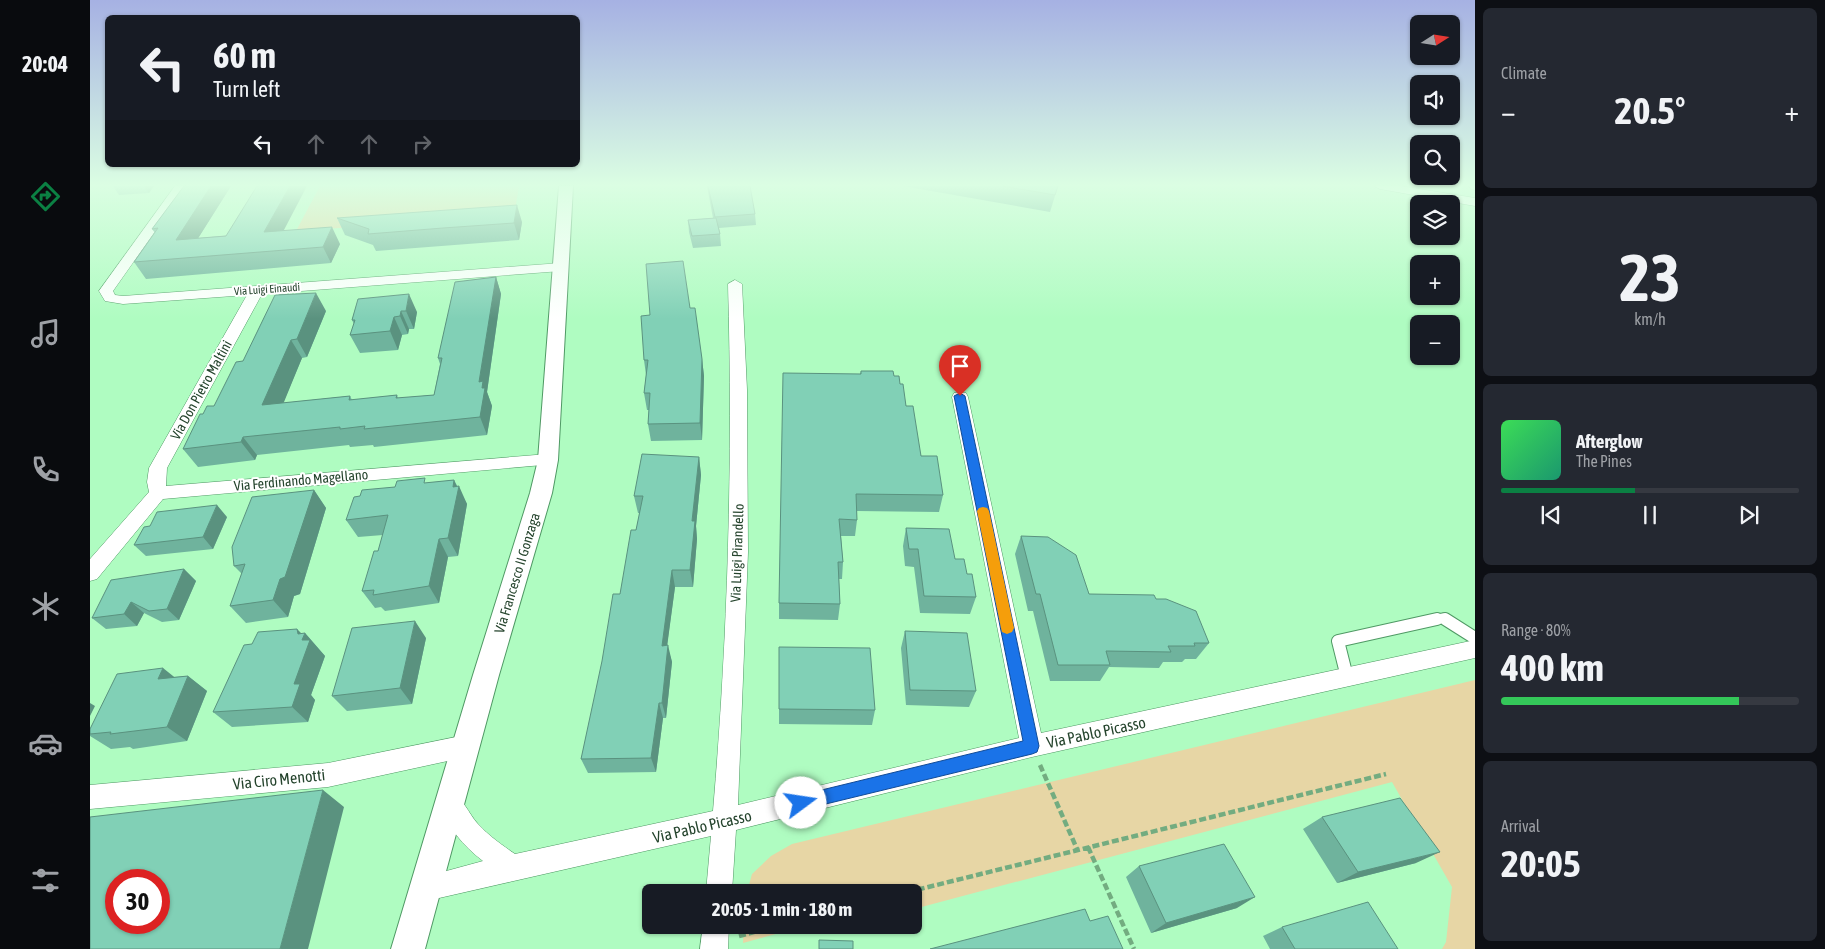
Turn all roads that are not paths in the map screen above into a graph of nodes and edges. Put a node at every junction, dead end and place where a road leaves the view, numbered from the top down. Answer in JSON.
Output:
{"nodes":[{"id":1,"x":149,"y":230,"type":"edge"},
{"id":2,"x":563,"y":230,"type":"edge"},
{"id":3,"x":561,"y":268,"type":"junction"},
{"id":4,"x":735,"y":284,"type":"dead end"},
{"id":5,"x":257,"y":290,"type":"junction"},
{"id":6,"x":960,"y":396,"type":"dead end"},
{"id":7,"x":548,"y":460,"type":"junction"},
{"id":8,"x":158,"y":493,"type":"junction"},
{"id":9,"x":90,"y":573,"type":"edge"},
{"id":10,"x":1475,"y":638,"type":"edge"},
{"id":11,"x":1475,"y":649,"type":"edge"},
{"id":12,"x":1347,"y":677,"type":"junction"},
{"id":13,"x":466,"y":746,"type":"junction"},
{"id":14,"x":1032,"y":746,"type":"junction"},
{"id":15,"x":90,"y":797,"type":"edge"},
{"id":16,"x":450,"y":804,"type":"junction"},
{"id":17,"x":724,"y":821,"type":"junction"},
{"id":18,"x":513,"y":867,"type":"junction"},
{"id":19,"x":720,"y":884,"type":"edge"},
{"id":20,"x":426,"y":888,"type":"junction"},
{"id":21,"x":715,"y":934,"type":"edge"},
{"id":22,"x":408,"y":949,"type":"edge"},
{"id":23,"x":714,"y":949,"type":"edge"}],
"edges":[{"from":1,"to":5,"type":"street","name":"Via Luigi Einaudi"},
{"from":2,"to":3,"type":"street","name":"Via Francesco II Gonzaga"},
{"from":3,"to":5,"type":"street","name":"Via Luigi Einaudi"},
{"from":3,"to":7,"type":"street","name":"Via Francesco II Gonzaga"},
{"from":4,"to":17,"type":"street","name":"Via Luigi Pirandello"},
{"from":5,"to":8,"type":"street","name":"Via Don Pietro Maltini"},
{"from":6,"to":14,"type":"street"},
{"from":7,"to":8,"type":"street","name":"Via Ferdinando Magellano"},
{"from":7,"to":13,"type":"street","name":"Via Francesco II Gonzaga"},
{"from":8,"to":9,"type":"street"},
{"from":10,"to":12,"type":"lane"},
{"from":11,"to":12,"type":"street","name":"Via Pablo Picasso"},
{"from":12,"to":14,"type":"street","name":"Via Pablo Picasso"},
{"from":13,"to":15,"type":"street","name":"Via Ciro Menotti"},
{"from":13,"to":16,"type":"street","name":"Via Francesco II Gonzaga"},
{"from":14,"to":17,"type":"street","name":"Via Pablo Picasso"},
{"from":16,"to":18,"type":"street"},
{"from":16,"to":20,"type":"street","name":"Via Francesco II Gonzaga"},
{"from":17,"to":18,"type":"street","name":"Via Pablo Picasso"},
{"from":17,"to":19,"type":"street","name":"Via Luigi Pirandello"},
{"from":18,"to":20,"type":"street","name":"Via Pablo Picasso"},
{"from":20,"to":22,"type":"street","name":"Via Francesco II Gonzaga"},
{"from":21,"to":23,"type":"street"}]}
